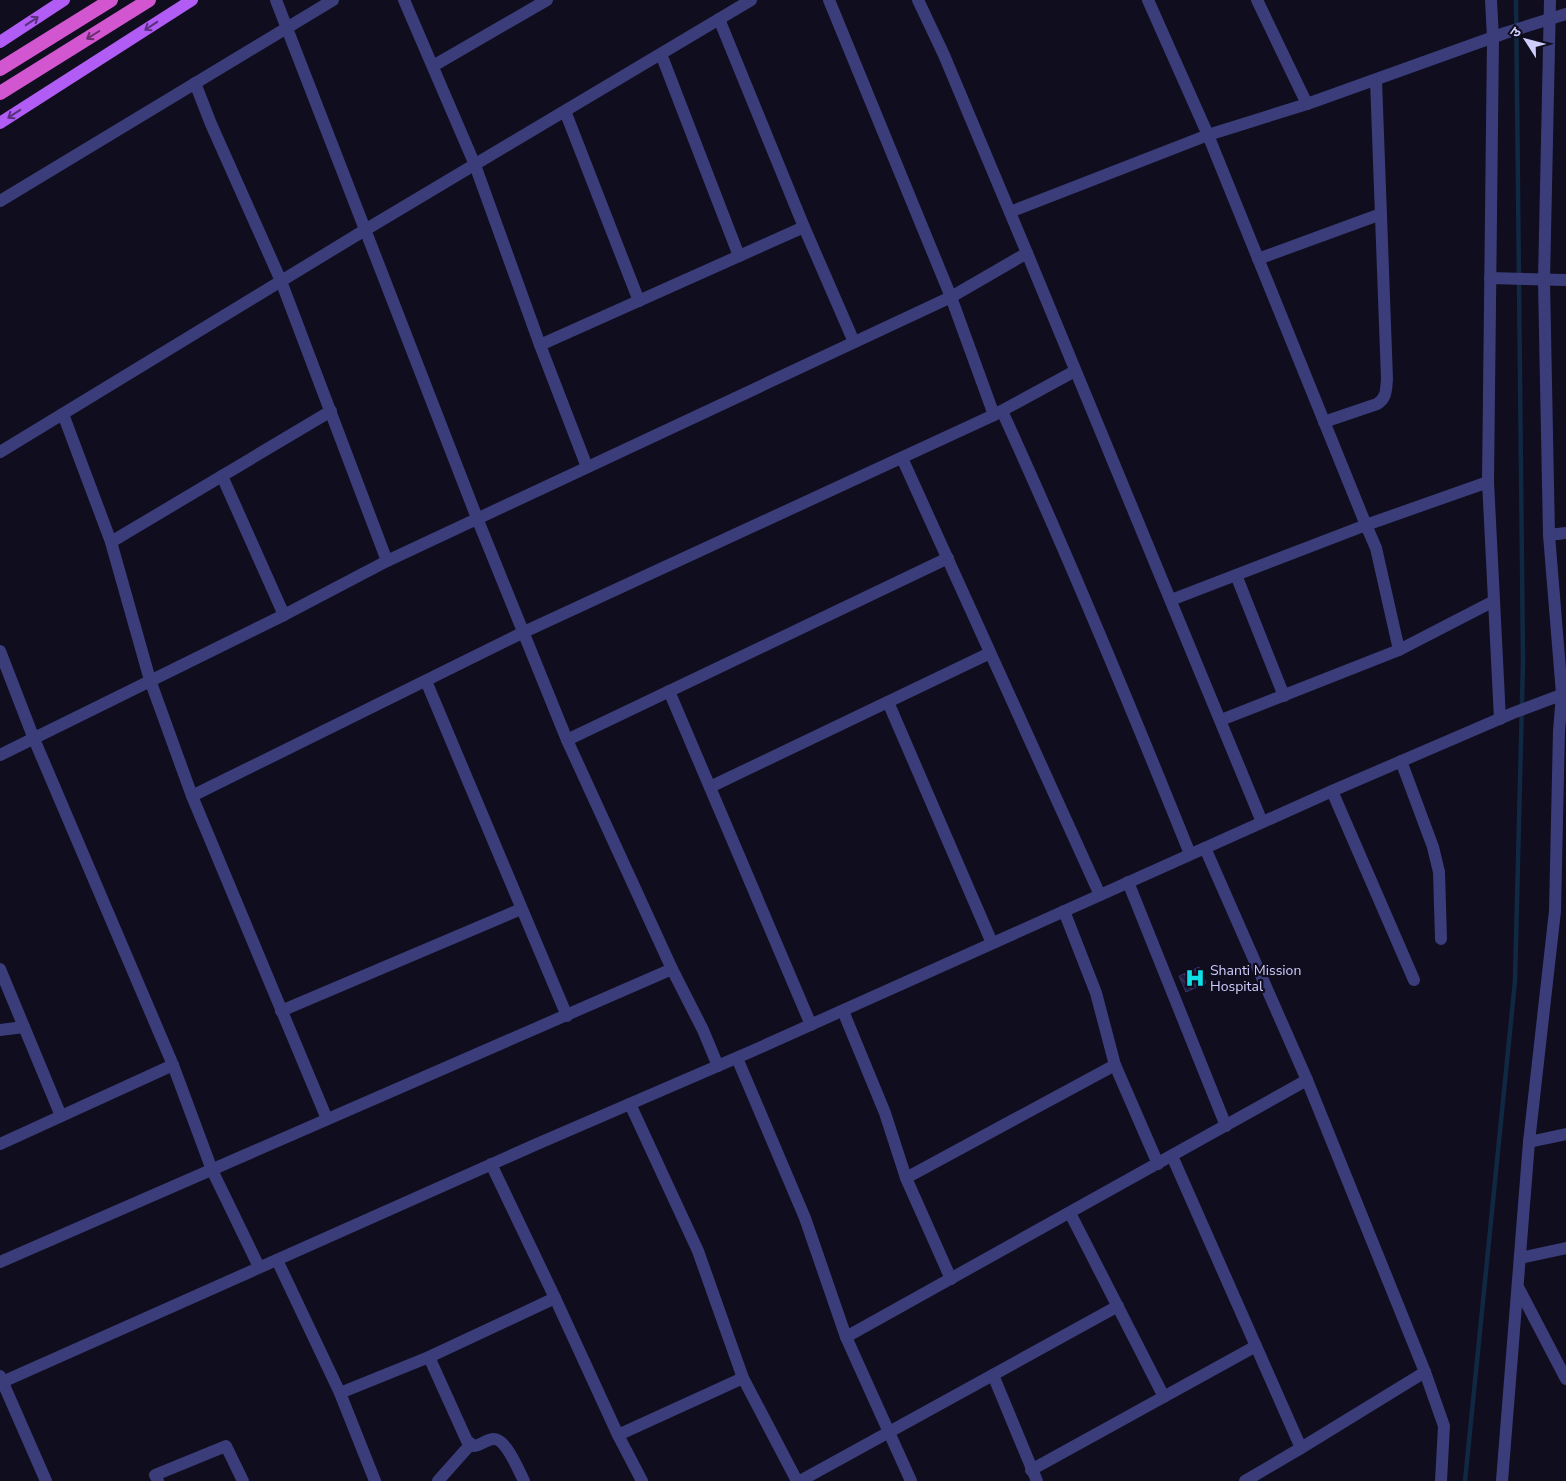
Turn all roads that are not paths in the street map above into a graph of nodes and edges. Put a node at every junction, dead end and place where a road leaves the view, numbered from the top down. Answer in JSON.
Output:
{"nodes":[{"id":1,"x":64,"y":0,"type":"edge"},
{"id":2,"x":111,"y":0,"type":"edge"},
{"id":3,"x":149,"y":0,"type":"edge"},
{"id":4,"x":192,"y":0,"type":"edge"},
{"id":5,"x":276,"y":0,"type":"edge"},
{"id":6,"x":333,"y":0,"type":"edge"},
{"id":7,"x":404,"y":0,"type":"edge"},
{"id":8,"x":547,"y":0,"type":"edge"},
{"id":9,"x":751,"y":0,"type":"edge"},
{"id":10,"x":829,"y":0,"type":"edge"},
{"id":11,"x":918,"y":0,"type":"edge"},
{"id":12,"x":1148,"y":0,"type":"edge"},
{"id":13,"x":1256,"y":0,"type":"edge"},
{"id":14,"x":1491,"y":0,"type":"edge"},
{"id":15,"x":1550,"y":0,"type":"edge"},
{"id":16,"x":1566,"y":14,"type":"edge"},
{"id":17,"x":719,"y":19,"type":"junction"},
{"id":18,"x":1545,"y":20,"type":"junction"},
{"id":19,"x":286,"y":27,"type":"junction"},
{"id":20,"x":1492,"y":38,"type":"junction"},
{"id":21,"x":0,"y":42,"type":"edge"},
{"id":22,"x":661,"y":54,"type":"junction"},
{"id":23,"x":433,"y":66,"type":"junction"},
{"id":24,"x":0,"y":69,"type":"edge"},
{"id":25,"x":1376,"y":80,"type":"junction"},
{"id":26,"x":195,"y":83,"type":"junction"},
{"id":27,"x":0,"y":93,"type":"edge"},
{"id":28,"x":1307,"y":104,"type":"junction"},
{"id":29,"x":565,"y":111,"type":"junction"},
{"id":30,"x":0,"y":123,"type":"edge"},
{"id":31,"x":1208,"y":135,"type":"junction"},
{"id":32,"x":475,"y":165,"type":"junction"},
{"id":33,"x":0,"y":201,"type":"edge"},
{"id":34,"x":1010,"y":212,"type":"junction"},
{"id":35,"x":1381,"y":214,"type":"junction"},
{"id":36,"x":804,"y":227,"type":"junction"},
{"id":37,"x":365,"y":230,"type":"junction"},
{"id":38,"x":1027,"y":254,"type":"junction"},
{"id":39,"x":739,"y":256,"type":"junction"},
{"id":40,"x":1258,"y":259,"type":"junction"},
{"id":41,"x":1496,"y":279,"type":"junction"},
{"id":42,"x":1566,"y":280,"type":"edge"},
{"id":43,"x":282,"y":281,"type":"junction"},
{"id":44,"x":1539,"y":281,"type":"junction"},
{"id":45,"x":951,"y":297,"type":"junction"},
{"id":46,"x":640,"y":301,"type":"junction"},
{"id":47,"x":854,"y":342,"type":"junction"},
{"id":48,"x":540,"y":345,"type":"junction"},
{"id":49,"x":1075,"y":371,"type":"junction"},
{"id":50,"x":331,"y":411,"type":"junction"},
{"id":51,"x":998,"y":413,"type":"junction"},
{"id":52,"x":63,"y":414,"type":"junction"},
{"id":53,"x":1324,"y":422,"type":"junction"},
{"id":54,"x":0,"y":452,"type":"edge"},
{"id":55,"x":902,"y":458,"type":"junction"},
{"id":56,"x":587,"y":467,"type":"junction"},
{"id":57,"x":222,"y":476,"type":"junction"},
{"id":58,"x":1488,"y":482,"type":"junction"},
{"id":59,"x":477,"y":518,"type":"junction"},
{"id":60,"x":1366,"y":525,"type":"junction"},
{"id":61,"x":1566,"y":533,"type":"edge"},
{"id":62,"x":1549,"y":535,"type":"junction"},
{"id":63,"x":112,"y":542,"type":"junction"},
{"id":64,"x":948,"y":558,"type":"junction"},
{"id":65,"x":388,"y":560,"type":"junction"},
{"id":66,"x":1236,"y":575,"type":"junction"},
{"id":67,"x":1172,"y":600,"type":"junction"},
{"id":68,"x":1494,"y":601,"type":"junction"},
{"id":69,"x":284,"y":615,"type":"junction"},
{"id":70,"x":524,"y":632,"type":"junction"},
{"id":71,"x":1399,"y":650,"type":"junction"},
{"id":72,"x":0,"y":651,"type":"edge"},
{"id":73,"x":990,"y":653,"type":"junction"},
{"id":74,"x":150,"y":680,"type":"junction"},
{"id":75,"x":426,"y":681,"type":"junction"},
{"id":76,"x":669,"y":692,"type":"junction"},
{"id":77,"x":1562,"y":694,"type":"edge"},
{"id":78,"x":1284,"y":696,"type":"junction"},
{"id":79,"x":888,"y":702,"type":"junction"},
{"id":80,"x":1500,"y":719,"type":"junction"},
{"id":81,"x":1221,"y":720,"type":"junction"},
{"id":82,"x":1563,"y":723,"type":"edge"},
{"id":83,"x":34,"y":739,"type":"junction"},
{"id":84,"x":568,"y":740,"type":"junction"},
{"id":85,"x":0,"y":755,"type":"edge"},
{"id":86,"x":1401,"y":761,"type":"junction"},
{"id":87,"x":710,"y":787,"type":"junction"},
{"id":88,"x":1332,"y":791,"type":"junction"},
{"id":89,"x":192,"y":796,"type":"junction"},
{"id":90,"x":1262,"y":822,"type":"junction"},
{"id":91,"x":1561,"y":827,"type":"edge"},
{"id":92,"x":1205,"y":848,"type":"junction"},
{"id":93,"x":1190,"y":854,"type":"junction"},
{"id":94,"x":1128,"y":882,"type":"junction"},
{"id":95,"x":1100,"y":895,"type":"junction"},
{"id":96,"x":521,"y":909,"type":"junction"},
{"id":97,"x":1064,"y":911,"type":"junction"},
{"id":98,"x":1441,"y":939,"type":"dead end"},
{"id":99,"x":992,"y":943,"type":"junction"},
{"id":100,"x":0,"y":968,"type":"edge"},
{"id":101,"x":672,"y":969,"type":"junction"},
{"id":102,"x":1414,"y":980,"type":"dead end"},
{"id":103,"x":281,"y":1011,"type":"junction"},
{"id":104,"x":842,"y":1011,"type":"junction"},
{"id":105,"x":567,"y":1016,"type":"junction"},
{"id":106,"x":811,"y":1025,"type":"junction"},
{"id":107,"x":24,"y":1027,"type":"junction"},
{"id":108,"x":0,"y":1030,"type":"edge"},
{"id":109,"x":737,"y":1058,"type":"junction"},
{"id":110,"x":173,"y":1065,"type":"junction"},
{"id":111,"x":1115,"y":1065,"type":"junction"},
{"id":112,"x":718,"y":1066,"type":"junction"},
{"id":113,"x":1307,"y":1080,"type":"junction"},
{"id":114,"x":630,"y":1104,"type":"junction"},
{"id":115,"x":61,"y":1116,"type":"junction"},
{"id":116,"x":327,"y":1119,"type":"junction"},
{"id":117,"x":1226,"y":1126,"type":"junction"},
{"id":118,"x":1566,"y":1134,"type":"edge"},
{"id":119,"x":1529,"y":1142,"type":"junction"},
{"id":120,"x":0,"y":1144,"type":"edge"},
{"id":121,"x":1172,"y":1156,"type":"junction"},
{"id":122,"x":491,"y":1164,"type":"junction"},
{"id":123,"x":1158,"y":1164,"type":"junction"},
{"id":124,"x":212,"y":1170,"type":"junction"},
{"id":125,"x":906,"y":1178,"type":"junction"},
{"id":126,"x":1070,"y":1213,"type":"junction"},
{"id":127,"x":1566,"y":1248,"type":"edge"},
{"id":128,"x":1520,"y":1258,"type":"junction"},
{"id":129,"x":276,"y":1260,"type":"junction"},
{"id":130,"x":0,"y":1262,"type":"edge"},
{"id":131,"x":259,"y":1268,"type":"junction"},
{"id":132,"x":951,"y":1279,"type":"junction"},
{"id":133,"x":1518,"y":1287,"type":"junction"},
{"id":134,"x":555,"y":1298,"type":"junction"},
{"id":135,"x":1118,"y":1306,"type":"junction"},
{"id":136,"x":846,"y":1337,"type":"junction"},
{"id":137,"x":1256,"y":1346,"type":"junction"},
{"id":138,"x":429,"y":1357,"type":"junction"},
{"id":139,"x":1425,"y":1372,"type":"junction"},
{"id":140,"x":992,"y":1375,"type":"junction"},
{"id":141,"x":743,"y":1378,"type":"junction"},
{"id":142,"x":1566,"y":1379,"type":"edge"},
{"id":143,"x":1,"y":1380,"type":"edge"},
{"id":144,"x":340,"y":1393,"type":"junction"},
{"id":145,"x":1164,"y":1397,"type":"junction"},
{"id":146,"x":889,"y":1432,"type":"junction"},
{"id":147,"x":618,"y":1435,"type":"junction"},
{"id":148,"x":470,"y":1444,"type":"junction"},
{"id":149,"x":1301,"y":1448,"type":"junction"},
{"id":150,"x":1034,"y":1476,"type":"edge"},
{"id":151,"x":46,"y":1481,"type":"edge"},
{"id":152,"x":158,"y":1481,"type":"edge"},
{"id":153,"x":243,"y":1481,"type":"edge"},
{"id":154,"x":375,"y":1481,"type":"edge"},
{"id":155,"x":438,"y":1481,"type":"edge"},
{"id":156,"x":524,"y":1481,"type":"edge"},
{"id":157,"x":642,"y":1481,"type":"edge"},
{"id":158,"x":798,"y":1481,"type":"edge"},
{"id":159,"x":912,"y":1481,"type":"edge"},
{"id":160,"x":1245,"y":1481,"type":"edge"},
{"id":161,"x":1442,"y":1481,"type":"edge"},
{"id":162,"x":1502,"y":1481,"type":"edge"}],
"edges":[{"from":21,"to":1,"type":"main road","one_way":true},
{"from":2,"to":24,"type":"highway"},
{"from":3,"to":27,"type":"highway","one_way":true},
{"from":4,"to":30,"type":"main road","one_way":true},
{"from":5,"to":19,"type":"street"},
{"from":6,"to":19,"type":"street"},
{"from":7,"to":23,"type":"street"},
{"from":8,"to":23,"type":"street"},
{"from":9,"to":17,"type":"street"},
{"from":10,"to":45,"type":"street"},
{"from":11,"to":34,"type":"street"},
{"from":12,"to":31,"type":"street"},
{"from":13,"to":28,"type":"street"},
{"from":14,"to":20,"type":"street"},
{"from":15,"to":18,"type":"street"},
{"from":16,"to":18,"type":"street"},
{"from":17,"to":22,"type":"street"},
{"from":17,"to":36,"type":"street"},
{"from":18,"to":20,"type":"street"},
{"from":18,"to":44,"type":"street"},
{"from":19,"to":26,"type":"street"},
{"from":19,"to":37,"type":"street"},
{"from":20,"to":25,"type":"street"},
{"from":20,"to":41,"type":"street"},
{"from":22,"to":29,"type":"street"},
{"from":22,"to":39,"type":"street"},
{"from":23,"to":32,"type":"street"},
{"from":25,"to":28,"type":"street"},
{"from":25,"to":35,"type":"street"},
{"from":26,"to":33,"type":"street"},
{"from":26,"to":43,"type":"street"},
{"from":28,"to":31,"type":"street"},
{"from":29,"to":32,"type":"street"},
{"from":29,"to":46,"type":"street"},
{"from":31,"to":34,"type":"street"},
{"from":31,"to":40,"type":"street"},
{"from":32,"to":37,"type":"street"},
{"from":32,"to":48,"type":"street"},
{"from":34,"to":38,"type":"street"},
{"from":35,"to":40,"type":"street"},
{"from":35,"to":53,"type":"street"},
{"from":36,"to":39,"type":"street"},
{"from":36,"to":47,"type":"street"},
{"from":37,"to":43,"type":"street"},
{"from":37,"to":59,"type":"street"},
{"from":38,"to":45,"type":"street"},
{"from":38,"to":49,"type":"street"},
{"from":39,"to":46,"type":"street"},
{"from":40,"to":53,"type":"street"},
{"from":41,"to":44,"type":"street"},
{"from":41,"to":58,"type":"street"},
{"from":42,"to":44,"type":"street"},
{"from":43,"to":50,"type":"street"},
{"from":43,"to":52,"type":"street"},
{"from":44,"to":62,"type":"street"},
{"from":45,"to":47,"type":"street"},
{"from":45,"to":51,"type":"street"},
{"from":46,"to":48,"type":"street"},
{"from":47,"to":56,"type":"street"},
{"from":48,"to":56,"type":"street"},
{"from":49,"to":51,"type":"street"},
{"from":49,"to":67,"type":"street"},
{"from":50,"to":57,"type":"street"},
{"from":50,"to":65,"type":"street"},
{"from":51,"to":55,"type":"street"},
{"from":51,"to":93,"type":"street"},
{"from":52,"to":54,"type":"street"},
{"from":52,"to":63,"type":"street"},
{"from":53,"to":60,"type":"street"},
{"from":55,"to":64,"type":"street"},
{"from":55,"to":70,"type":"street"},
{"from":56,"to":59,"type":"street"},
{"from":57,"to":63,"type":"street"},
{"from":57,"to":69,"type":"street"},
{"from":58,"to":60,"type":"street"},
{"from":58,"to":68,"type":"street"},
{"from":59,"to":65,"type":"street"},
{"from":59,"to":70,"type":"street"},
{"from":60,"to":66,"type":"street"},
{"from":60,"to":71,"type":"street"},
{"from":61,"to":62,"type":"street"},
{"from":62,"to":77,"type":"street"},
{"from":63,"to":74,"type":"street"},
{"from":64,"to":73,"type":"street"},
{"from":64,"to":76,"type":"street"},
{"from":65,"to":69,"type":"street"},
{"from":66,"to":67,"type":"street"},
{"from":66,"to":78,"type":"street"},
{"from":67,"to":81,"type":"street"},
{"from":68,"to":71,"type":"street"},
{"from":68,"to":80,"type":"street"},
{"from":69,"to":74,"type":"street"},
{"from":70,"to":75,"type":"street"},
{"from":70,"to":84,"type":"street"},
{"from":71,"to":78,"type":"street"},
{"from":72,"to":83,"type":"street"},
{"from":73,"to":79,"type":"street"},
{"from":73,"to":95,"type":"street"},
{"from":74,"to":83,"type":"street"},
{"from":74,"to":89,"type":"street"},
{"from":75,"to":89,"type":"street"},
{"from":75,"to":96,"type":"street"},
{"from":76,"to":84,"type":"street"},
{"from":76,"to":87,"type":"street"},
{"from":77,"to":80,"type":"street"},
{"from":77,"to":82,"type":"street"},
{"from":78,"to":81,"type":"street"},
{"from":79,"to":87,"type":"street"},
{"from":79,"to":99,"type":"street"},
{"from":80,"to":86,"type":"street"},
{"from":81,"to":90,"type":"street"},
{"from":82,"to":91,"type":"street"},
{"from":83,"to":85,"type":"street"},
{"from":83,"to":110,"type":"street"},
{"from":84,"to":101,"type":"street"},
{"from":86,"to":88,"type":"street"},
{"from":86,"to":98,"type":"street"},
{"from":87,"to":106,"type":"street"},
{"from":88,"to":90,"type":"street"},
{"from":88,"to":102,"type":"street"},
{"from":89,"to":103,"type":"street"},
{"from":90,"to":92,"type":"street"},
{"from":91,"to":119,"type":"street"},
{"from":92,"to":93,"type":"street"},
{"from":92,"to":113,"type":"street"},
{"from":93,"to":94,"type":"street"},
{"from":94,"to":95,"type":"street"},
{"from":94,"to":117,"type":"street"},
{"from":95,"to":97,"type":"street"},
{"from":96,"to":103,"type":"street"},
{"from":96,"to":105,"type":"street"},
{"from":97,"to":99,"type":"street"},
{"from":97,"to":111,"type":"street"},
{"from":99,"to":104,"type":"street"},
{"from":100,"to":107,"type":"street"},
{"from":101,"to":105,"type":"street"},
{"from":101,"to":112,"type":"street"},
{"from":103,"to":116,"type":"street"},
{"from":104,"to":106,"type":"street"},
{"from":104,"to":125,"type":"street"},
{"from":105,"to":116,"type":"street"},
{"from":106,"to":109,"type":"street"},
{"from":107,"to":108,"type":"street"},
{"from":107,"to":115,"type":"street"},
{"from":109,"to":112,"type":"street"},
{"from":109,"to":136,"type":"street"},
{"from":110,"to":115,"type":"street"},
{"from":110,"to":124,"type":"street"},
{"from":111,"to":123,"type":"street"},
{"from":111,"to":125,"type":"street"},
{"from":112,"to":114,"type":"street"},
{"from":113,"to":117,"type":"street"},
{"from":113,"to":139,"type":"street"},
{"from":114,"to":122,"type":"street"},
{"from":114,"to":141,"type":"street"},
{"from":115,"to":120,"type":"street"},
{"from":116,"to":124,"type":"street"},
{"from":117,"to":121,"type":"street"},
{"from":118,"to":119,"type":"street"},
{"from":119,"to":128,"type":"street"},
{"from":121,"to":123,"type":"street"},
{"from":121,"to":137,"type":"street"},
{"from":122,"to":129,"type":"street"},
{"from":122,"to":134,"type":"street"},
{"from":123,"to":126,"type":"street"},
{"from":124,"to":130,"type":"street"},
{"from":124,"to":131,"type":"street"},
{"from":125,"to":132,"type":"street"},
{"from":126,"to":132,"type":"street"},
{"from":126,"to":135,"type":"street"},
{"from":127,"to":128,"type":"street"},
{"from":128,"to":133,"type":"street"},
{"from":129,"to":131,"type":"street"},
{"from":129,"to":144,"type":"street"},
{"from":131,"to":143,"type":"street"},
{"from":132,"to":136,"type":"street"},
{"from":133,"to":142,"type":"street"},
{"from":133,"to":162,"type":"street"},
{"from":134,"to":138,"type":"street"},
{"from":134,"to":147,"type":"street"},
{"from":135,"to":140,"type":"street"},
{"from":135,"to":145,"type":"street"},
{"from":136,"to":146,"type":"street"},
{"from":137,"to":145,"type":"street"},
{"from":137,"to":149,"type":"street"},
{"from":138,"to":144,"type":"street"},
{"from":138,"to":148,"type":"street"},
{"from":139,"to":149,"type":"street"},
{"from":139,"to":161,"type":"street"},
{"from":140,"to":146,"type":"street"},
{"from":140,"to":150,"type":"street"},
{"from":141,"to":147,"type":"street"},
{"from":141,"to":158,"type":"street"},
{"from":143,"to":151,"type":"street"},
{"from":144,"to":154,"type":"street"},
{"from":145,"to":150,"type":"street"},
{"from":146,"to":158,"type":"street"},
{"from":146,"to":159,"type":"street"},
{"from":147,"to":157,"type":"street"},
{"from":148,"to":155,"type":"street"},
{"from":148,"to":156,"type":"street"},
{"from":149,"to":160,"type":"street"},
{"from":152,"to":153,"type":"street"}]}
